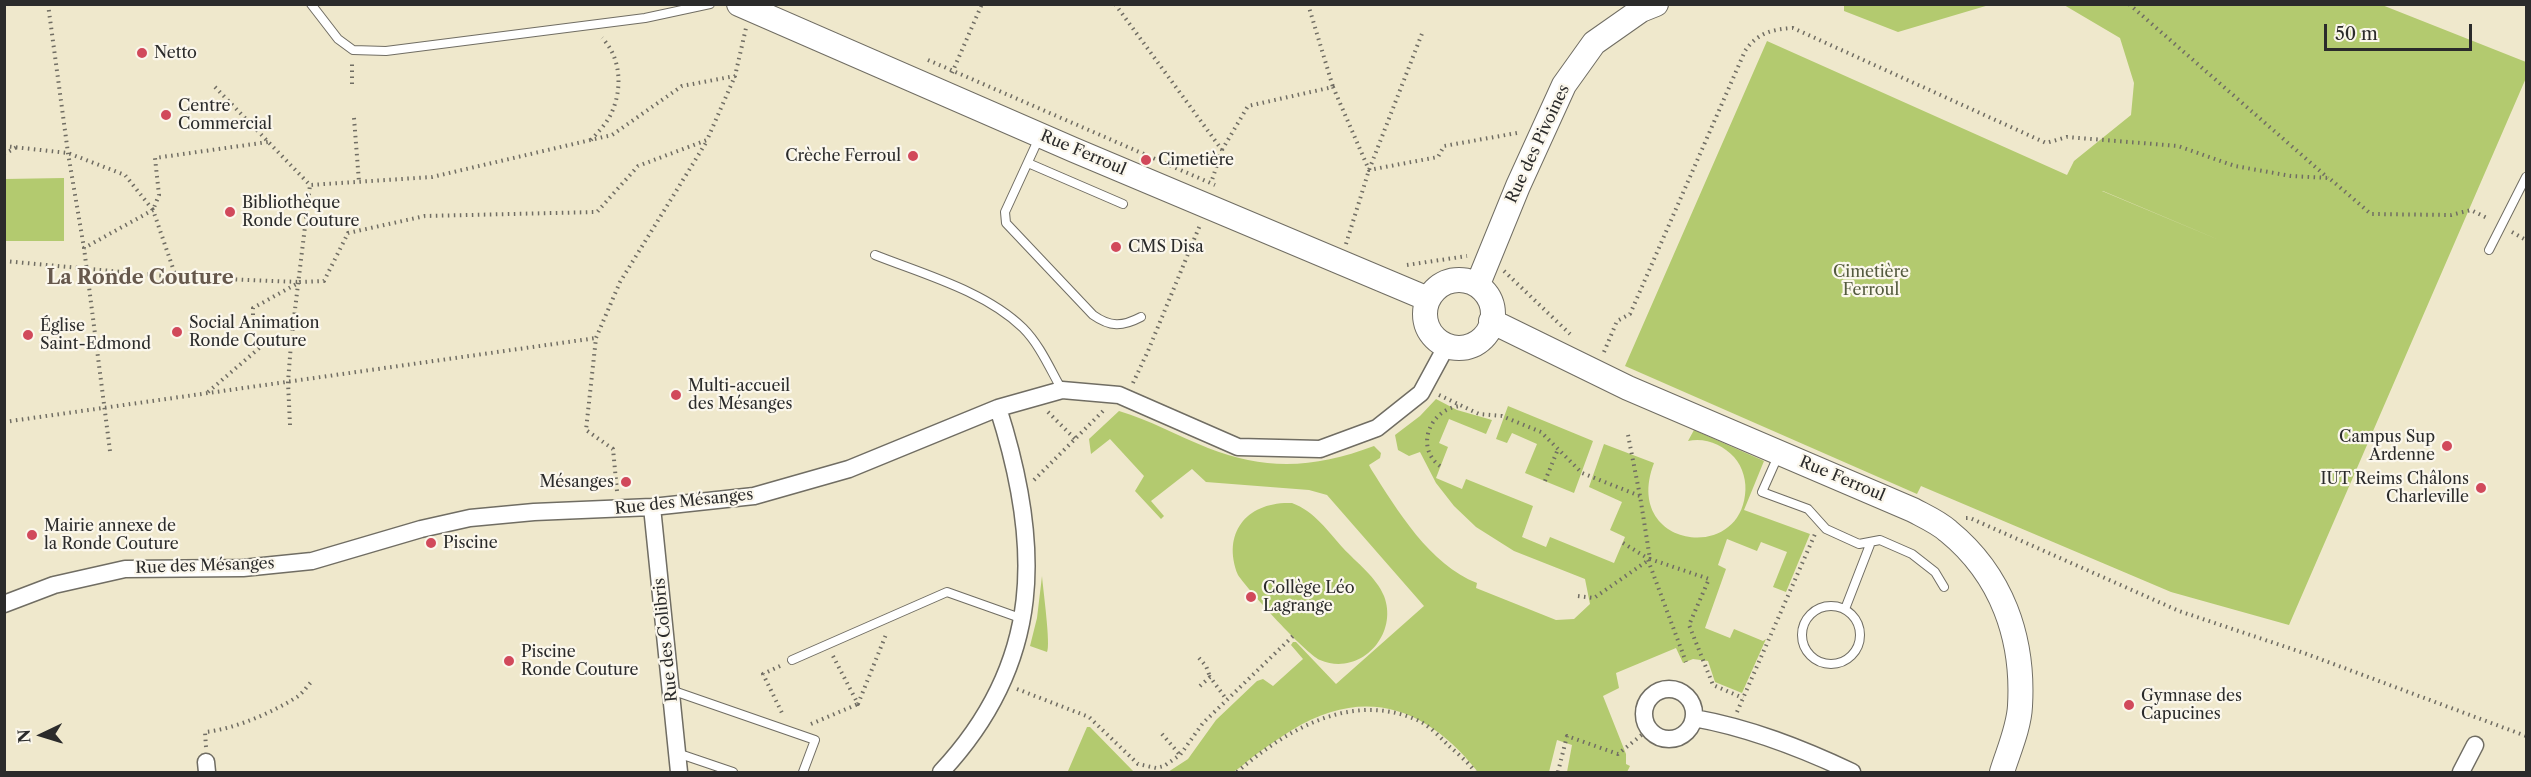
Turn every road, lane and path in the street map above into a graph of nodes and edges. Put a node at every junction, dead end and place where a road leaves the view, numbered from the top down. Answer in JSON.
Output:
{"nodes":[{"id":1,"x":48,"y":4,"type":"edge"},
{"id":2,"x":311,"y":4,"type":"edge"},
{"id":3,"x":710,"y":4,"type":"edge"},
{"id":4,"x":982,"y":4,"type":"edge"},
{"id":5,"x":1115,"y":4,"type":"edge"},
{"id":6,"x":1308,"y":4,"type":"edge"},
{"id":7,"x":1656,"y":4,"type":"edge"},
{"id":8,"x":2129,"y":4,"type":"edge"},
{"id":9,"x":745,"y":7,"type":"edge"},
{"id":10,"x":584,"y":26,"type":"junction"},
{"id":11,"x":1423,"y":31,"type":"dead end"},
{"id":12,"x":353,"y":50,"type":"junction"},
{"id":13,"x":922,"y":58,"type":"dead end"},
{"id":14,"x":953,"y":71,"type":"junction"},
{"id":15,"x":735,"y":76,"type":"junction"},
{"id":16,"x":352,"y":84,"type":"dead end"},
{"id":17,"x":215,"y":87,"type":"dead end"},
{"id":18,"x":1333,"y":87,"type":"junction"},
{"id":19,"x":943,"y":93,"type":"junction"},
{"id":20,"x":354,"y":118,"type":"dead end"},
{"id":21,"x":1040,"y":135,"type":"junction"},
{"id":22,"x":591,"y":140,"type":"junction"},
{"id":23,"x":707,"y":140,"type":"junction"},
{"id":24,"x":1538,"y":141,"type":"junction"},
{"id":25,"x":268,"y":142,"type":"junction"},
{"id":26,"x":4,"y":146,"type":"edge"},
{"id":27,"x":18,"y":146,"type":"junction"},
{"id":28,"x":1222,"y":150,"type":"junction"},
{"id":29,"x":68,"y":153,"type":"junction"},
{"id":30,"x":4,"y":154,"type":"edge"},
{"id":31,"x":1028,"y":163,"type":"junction"},
{"id":32,"x":1369,"y":170,"type":"junction"},
{"id":33,"x":2526,"y":177,"type":"edge"},
{"id":34,"x":2329,"y":178,"type":"junction"},
{"id":35,"x":1211,"y":181,"type":"junction"},
{"id":36,"x":359,"y":182,"type":"junction"},
{"id":37,"x":310,"y":185,"type":"junction"},
{"id":38,"x":1215,"y":199,"type":"junction"},
{"id":39,"x":1124,"y":204,"type":"dead end"},
{"id":40,"x":153,"y":210,"type":"junction"},
{"id":41,"x":2470,"y":210,"type":"dead end"},
{"id":42,"x":1336,"y":237,"type":"dead end"},
{"id":43,"x":84,"y":248,"type":"junction"},
{"id":44,"x":1348,"y":249,"type":"junction"},
{"id":45,"x":2489,"y":250,"type":"dead end"},
{"id":46,"x":875,"y":255,"type":"dead end"},
{"id":47,"x":4,"y":261,"type":"edge"},
{"id":48,"x":1398,"y":261,"type":"dead end"},
{"id":49,"x":1488,"y":262,"type":"junction"},
{"id":50,"x":86,"y":267,"type":"junction"},
{"id":51,"x":176,"y":277,"type":"junction"},
{"id":52,"x":300,"y":282,"type":"junction"},
{"id":53,"x":1478,"y":284,"type":"junction"},
{"id":54,"x":1428,"y":299,"type":"junction"},
{"id":55,"x":1141,"y":317,"type":"dead end"},
{"id":56,"x":1491,"y":321,"type":"junction"},
{"id":57,"x":293,"y":326,"type":"junction"},
{"id":58,"x":596,"y":338,"type":"junction"},
{"id":59,"x":1575,"y":339,"type":"dead end"},
{"id":60,"x":291,"y":344,"type":"junction"},
{"id":61,"x":1447,"y":345,"type":"junction"},
{"id":62,"x":1602,"y":358,"type":"dead end"},
{"id":63,"x":288,"y":381,"type":"junction"},
{"id":64,"x":1424,"y":386,"type":"junction"},
{"id":65,"x":1062,"y":390,"type":"junction"},
{"id":66,"x":208,"y":392,"type":"junction"},
{"id":67,"x":1119,"y":395,"type":"junction"},
{"id":68,"x":1035,"y":398,"type":"junction"},
{"id":69,"x":1460,"y":406,"type":"junction"},
{"id":70,"x":104,"y":408,"type":"junction"},
{"id":71,"x":998,"y":408,"type":"junction"},
{"id":72,"x":1098,"y":416,"type":"dead end"},
{"id":73,"x":4,"y":422,"type":"edge"},
{"id":74,"x":290,"y":425,"type":"dead end"},
{"id":75,"x":1628,"y":435,"type":"dead end"},
{"id":76,"x":1075,"y":439,"type":"junction"},
{"id":77,"x":1558,"y":449,"type":"junction"},
{"id":78,"x":110,"y":451,"type":"dead end"},
{"id":79,"x":1779,"y":453,"type":"junction"},
{"id":80,"x":1440,"y":466,"type":"dead end"},
{"id":81,"x":1038,"y":477,"type":"dead end"},
{"id":82,"x":1545,"y":481,"type":"dead end"},
{"id":83,"x":1641,"y":496,"type":"junction"},
{"id":84,"x":652,"y":507,"type":"junction"},
{"id":85,"x":618,"y":509,"type":"junction"},
{"id":86,"x":1820,"y":523,"type":"junction"},
{"id":87,"x":1953,"y":535,"type":"junction"},
{"id":88,"x":1871,"y":542,"type":"junction"},
{"id":89,"x":1623,"y":543,"type":"dead end"},
{"id":90,"x":1649,"y":560,"type":"junction"},
{"id":91,"x":1944,"y":587,"type":"dead end"},
{"id":92,"x":1578,"y":596,"type":"dead end"},
{"id":93,"x":4,"y":604,"type":"edge"},
{"id":94,"x":1845,"y":609,"type":"junction"},
{"id":95,"x":894,"y":615,"type":"junction"},
{"id":96,"x":1023,"y":619,"type":"junction"},
{"id":97,"x":1293,"y":636,"type":"dead end"},
{"id":98,"x":827,"y":645,"type":"junction"},
{"id":99,"x":1199,"y":658,"type":"dead end"},
{"id":100,"x":792,"y":660,"type":"joint"},
{"id":101,"x":1686,"y":662,"type":"dead end"},
{"id":102,"x":1210,"y":677,"type":"junction"},
{"id":103,"x":313,"y":680,"type":"dead end"},
{"id":104,"x":1200,"y":686,"type":"dead end"},
{"id":105,"x":1015,"y":688,"type":"dead end"},
{"id":106,"x":671,"y":690,"type":"junction"},
{"id":107,"x":1743,"y":698,"type":"junction"},
{"id":108,"x":1227,"y":700,"type":"junction"},
{"id":109,"x":858,"y":704,"type":"junction"},
{"id":110,"x":1694,"y":718,"type":"junction"},
{"id":111,"x":1732,"y":724,"type":"junction"},
{"id":112,"x":1649,"y":729,"type":"junction"},
{"id":113,"x":792,"y":733,"type":"junction"},
{"id":114,"x":1162,"y":734,"type":"dead end"},
{"id":115,"x":2526,"y":736,"type":"edge"},
{"id":116,"x":2475,"y":745,"type":"dead end"},
{"id":117,"x":677,"y":753,"type":"junction"},
{"id":118,"x":1180,"y":756,"type":"junction"},
{"id":119,"x":206,"y":767,"type":"edge"},
{"id":120,"x":679,"y":772,"type":"edge"},
{"id":121,"x":733,"y":772,"type":"edge"},
{"id":122,"x":803,"y":772,"type":"edge"},
{"id":123,"x":940,"y":772,"type":"edge"},
{"id":124,"x":1237,"y":772,"type":"edge"},
{"id":125,"x":1475,"y":772,"type":"edge"},
{"id":126,"x":1558,"y":772,"type":"edge"},
{"id":127,"x":1852,"y":772,"type":"edge"},
{"id":128,"x":2002,"y":772,"type":"edge"},
{"id":129,"x":2461,"y":772,"type":"edge"}],
"edges":[{"from":1,"to":29,"type":"path"},
{"from":2,"to":12,"type":"lane"},
{"from":3,"to":10,"type":"lane"},
{"from":4,"to":14,"type":"path"},
{"from":5,"to":28,"type":"path"},
{"from":6,"to":18,"type":"path"},
{"from":7,"to":24,"type":"street","name":"Rue des Pivoines"},
{"from":8,"to":34,"type":"path"},
{"from":9,"to":15,"type":"path"},
{"from":9,"to":19,"type":"street","name":"Rue Ferroul"},
{"from":10,"to":12,"type":"lane"},
{"from":10,"to":22,"type":"path"},
{"from":11,"to":32,"type":"path"},
{"from":12,"to":16,"type":"path"},
{"from":13,"to":14,"type":"path"},
{"from":14,"to":19,"type":"path"},
{"from":14,"to":35,"type":"path"},
{"from":15,"to":22,"type":"path"},
{"from":15,"to":23,"type":"path"},
{"from":17,"to":25,"type":"path"},
{"from":18,"to":28,"type":"path"},
{"from":18,"to":32,"type":"path"},
{"from":19,"to":21,"type":"street","name":"Rue Ferroul"},
{"from":20,"to":36,"type":"path"},
{"from":21,"to":31,"type":"lane"},
{"from":21,"to":38,"type":"street","name":"Rue Ferroul"},
{"from":22,"to":36,"type":"path"},
{"from":23,"to":52,"type":"path"},
{"from":23,"to":58,"type":"path"},
{"from":24,"to":32,"type":"path"},
{"from":24,"to":49,"type":"street","name":"Rue des Pivoines"},
{"from":25,"to":37,"type":"path"},
{"from":25,"to":40,"type":"path"},
{"from":26,"to":27,"type":"path"},
{"from":27,"to":29,"type":"path"},
{"from":27,"to":30,"type":"path"},
{"from":28,"to":35,"type":"path"},
{"from":29,"to":40,"type":"path"},
{"from":29,"to":43,"type":"path"},
{"from":31,"to":39,"type":"lane"},
{"from":31,"to":55,"type":"lane"},
{"from":32,"to":44,"type":"path"},
{"from":33,"to":45,"type":"lane"},
{"from":34,"to":41,"type":"path"},
{"from":34,"to":62,"type":"path"},
{"from":35,"to":38,"type":"path"},
{"from":35,"to":38,"type":"path"},
{"from":36,"to":37,"type":"path"},
{"from":37,"to":52,"type":"path"},
{"from":38,"to":44,"type":"street","name":"Rue Ferroul"},
{"from":38,"to":67,"type":"path"},
{"from":40,"to":43,"type":"path"},
{"from":40,"to":51,"type":"path"},
{"from":42,"to":44,"type":"path"},
{"from":43,"to":50,"type":"path"},
{"from":44,"to":54,"type":"street","name":"Rue Ferroul"},
{"from":46,"to":65,"type":"lane"},
{"from":47,"to":50,"type":"path"},
{"from":48,"to":49,"type":"path"},
{"from":49,"to":53,"type":"street","name":"Rue des Pivoines"},
{"from":49,"to":59,"type":"path"},
{"from":50,"to":51,"type":"path"},
{"from":50,"to":70,"type":"path"},
{"from":51,"to":52,"type":"path"},
{"from":52,"to":57,"type":"path"},
{"from":52,"to":57,"type":"path"},
{"from":53,"to":54,"type":"street"},
{"from":53,"to":56,"type":"street"},
{"from":54,"to":61,"type":"street"},
{"from":56,"to":61,"type":"street"},
{"from":56,"to":79,"type":"street","name":"Rue Ferroul"},
{"from":57,"to":60,"type":"path"},
{"from":58,"to":63,"type":"path"},
{"from":58,"to":85,"type":"path"},
{"from":60,"to":63,"type":"path"},
{"from":60,"to":66,"type":"path"},
{"from":61,"to":64,"type":"street","name":"Rue des Mésanges"},
{"from":63,"to":66,"type":"path"},
{"from":63,"to":74,"type":"path"},
{"from":64,"to":67,"type":"street","name":"Rue des Mésanges"},
{"from":64,"to":69,"type":"path"},
{"from":65,"to":67,"type":"street","name":"Rue des Mésanges"},
{"from":65,"to":68,"type":"street","name":"Rue des Mésanges"},
{"from":66,"to":70,"type":"path"},
{"from":68,"to":71,"type":"street","name":"Rue des Mésanges"},
{"from":68,"to":76,"type":"path"},
{"from":69,"to":77,"type":"path"},
{"from":69,"to":80,"type":"path"},
{"from":70,"to":73,"type":"path"},
{"from":70,"to":78,"type":"path"},
{"from":71,"to":84,"type":"street","name":"Rue des Mésanges"},
{"from":71,"to":96,"type":"street"},
{"from":72,"to":76,"type":"path"},
{"from":75,"to":83,"type":"path"},
{"from":76,"to":81,"type":"path"},
{"from":77,"to":82,"type":"path"},
{"from":77,"to":83,"type":"path"},
{"from":79,"to":86,"type":"lane"},
{"from":79,"to":87,"type":"street","name":"Rue Ferroul"},
{"from":83,"to":90,"type":"path"},
{"from":84,"to":85,"type":"street","name":"Rue des Mésanges"},
{"from":84,"to":106,"type":"street","name":"Rue des Colibris"},
{"from":85,"to":93,"type":"street","name":"Rue des Mésanges"},
{"from":86,"to":88,"type":"lane"},
{"from":86,"to":107,"type":"path"},
{"from":87,"to":115,"type":"path"},
{"from":87,"to":128,"type":"street","name":"Rue Ferroul"},
{"from":88,"to":91,"type":"lane"},
{"from":88,"to":94,"type":"lane"},
{"from":89,"to":90,"type":"path"},
{"from":90,"to":92,"type":"path"},
{"from":90,"to":101,"type":"path"},
{"from":90,"to":107,"type":"path"},
{"from":94,"to":94,"type":"lane"},
{"from":95,"to":96,"type":"lane"},
{"from":95,"to":98,"type":"lane"},
{"from":95,"to":109,"type":"path"},
{"from":96,"to":123,"type":"street"},
{"from":97,"to":108,"type":"path"},
{"from":98,"to":100,"type":"lane"},
{"from":98,"to":109,"type":"path"},
{"from":99,"to":102,"type":"path"},
{"from":100,"to":113,"type":"path"},
{"from":102,"to":104,"type":"path"},
{"from":102,"to":108,"type":"path"},
{"from":103,"to":119,"type":"path"},
{"from":105,"to":118,"type":"path"},
{"from":106,"to":113,"type":"lane"},
{"from":106,"to":117,"type":"street","name":"Rue des Colibris"},
{"from":107,"to":111,"type":"path"},
{"from":108,"to":118,"type":"path"},
{"from":109,"to":113,"type":"path"},
{"from":110,"to":111,"type":"street"},
{"from":110,"to":112,"type":"street"},
{"from":110,"to":112,"type":"street"},
{"from":111,"to":127,"type":"street"},
{"from":112,"to":126,"type":"path"},
{"from":113,"to":122,"type":"lane"},
{"from":114,"to":118,"type":"path"},
{"from":116,"to":129,"type":"street"},
{"from":117,"to":120,"type":"street","name":"Rue des Colibris"},
{"from":117,"to":121,"type":"lane"},
{"from":124,"to":125,"type":"path"}]}
